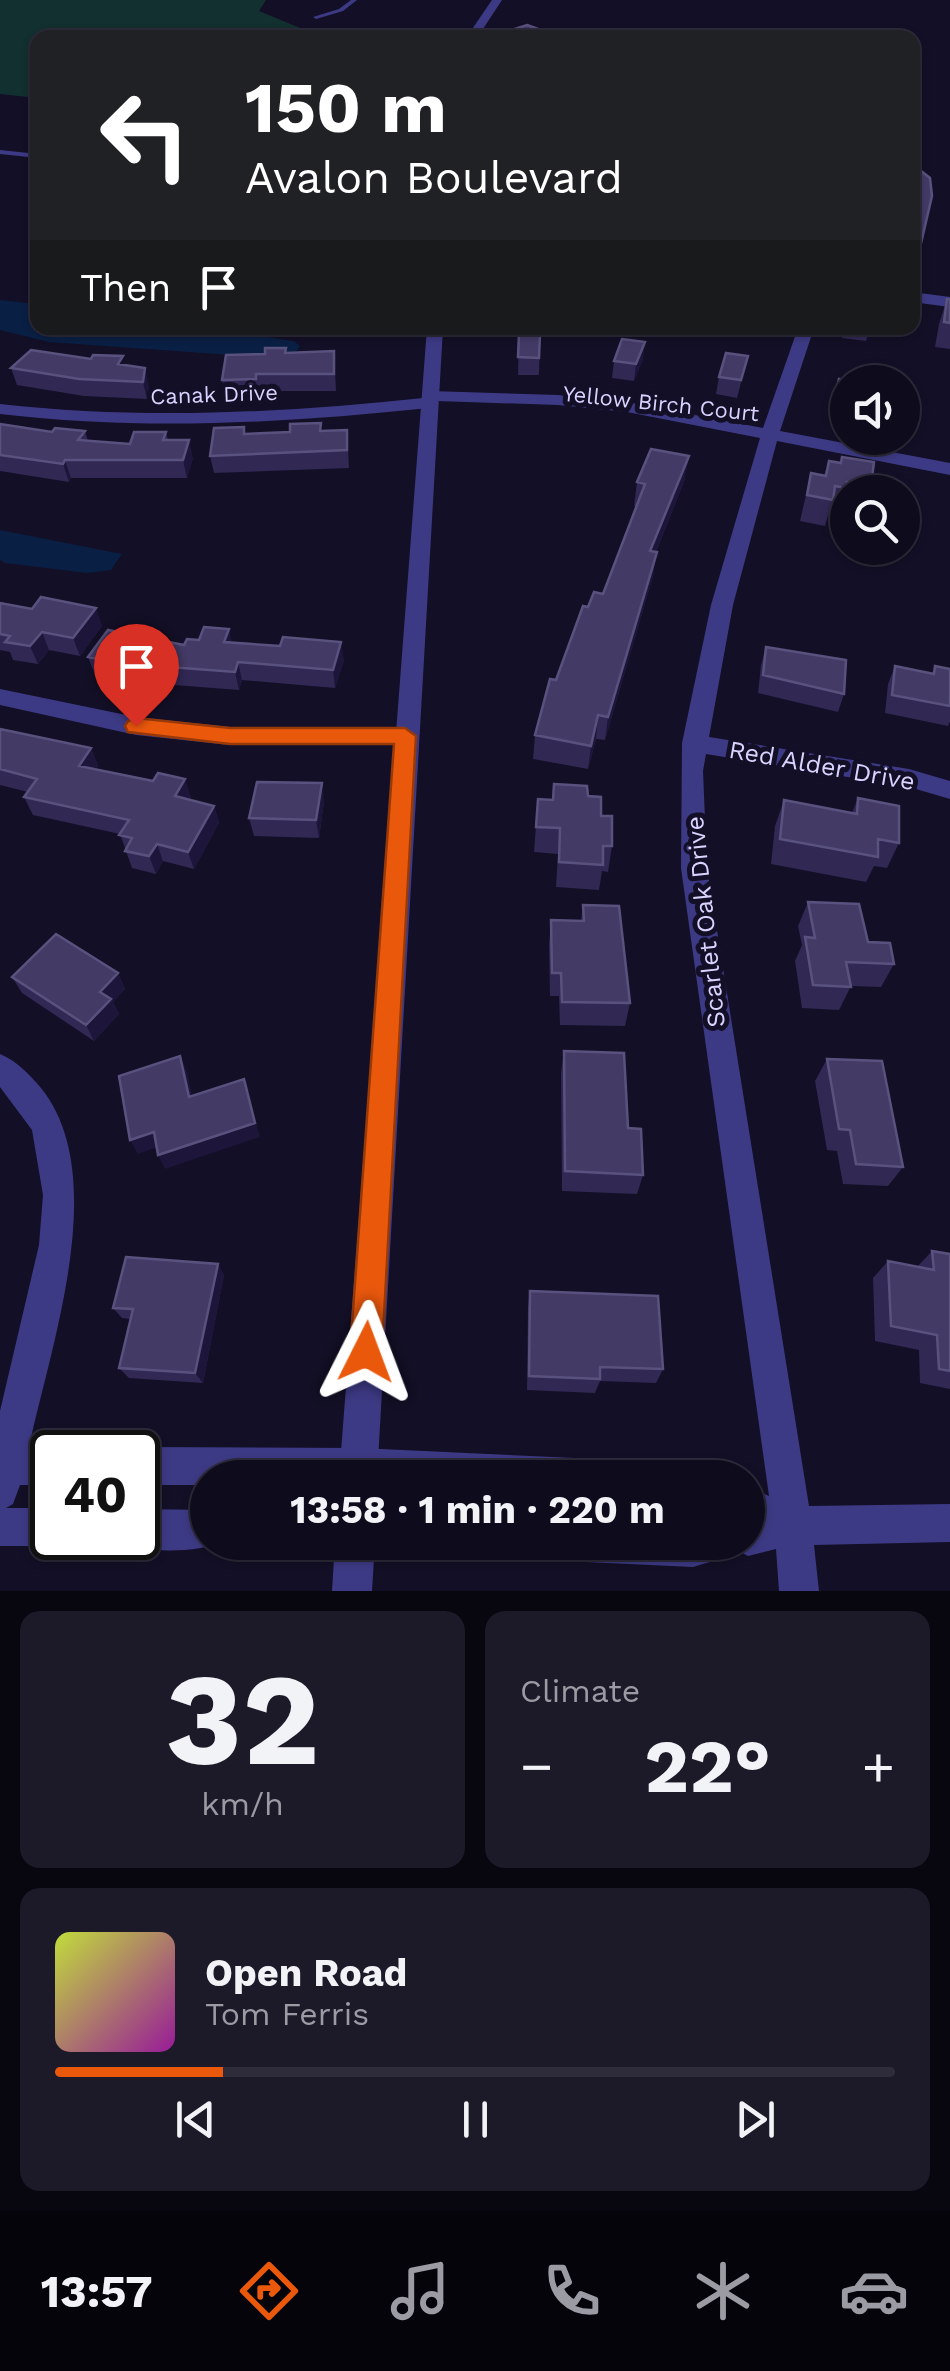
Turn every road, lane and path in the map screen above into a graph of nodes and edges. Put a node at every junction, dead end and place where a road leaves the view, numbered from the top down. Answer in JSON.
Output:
{"nodes":[{"id":1,"x":354,"y":0,"type":"edge"},
{"id":2,"x":497,"y":0,"type":"edge"},
{"id":3,"x":316,"y":18,"type":"dead end"},
{"id":4,"x":476,"y":30,"type":"edge"},
{"id":5,"x":0,"y":152,"type":"edge"},
{"id":6,"x":30,"y":155,"type":"edge"},
{"id":7,"x":920,"y":297,"type":"edge"},
{"id":8,"x":950,"y":302,"type":"edge"},
{"id":9,"x":434,"y":335,"type":"edge"},
{"id":10,"x":804,"y":335,"type":"edge"},
{"id":11,"x":429,"y":404,"type":"junction"},
{"id":12,"x":0,"y":409,"type":"edge"},
{"id":13,"x":769,"y":436,"type":"junction"},
{"id":14,"x":950,"y":469,"type":"edge"},
{"id":15,"x":0,"y":697,"type":"edge"},
{"id":16,"x":405,"y":736,"type":"junction"},
{"id":17,"x":694,"y":743,"type":"junction"},
{"id":18,"x":950,"y":790,"type":"edge"},
{"id":19,"x":0,"y":1068,"type":"edge"},
{"id":20,"x":360,"y":1460,"type":"edge"},
{"id":21,"x":160,"y":1467,"type":"edge"},
{"id":22,"x":190,"y":1467,"type":"edge"},
{"id":23,"x":30,"y":1472,"type":"edge"},
{"id":24,"x":3,"y":1479,"type":"edge"},
{"id":25,"x":765,"y":1514,"type":"edge"},
{"id":26,"x":950,"y":1523,"type":"edge"},
{"id":27,"x":793,"y":1526,"type":"junction"},
{"id":28,"x":0,"y":1527,"type":"edge"},
{"id":29,"x":30,"y":1527,"type":"edge"},
{"id":30,"x":160,"y":1528,"type":"edge"},
{"id":31,"x":190,"y":1528,"type":"edge"},
{"id":32,"x":765,"y":1532,"type":"edge"},
{"id":33,"x":354,"y":1560,"type":"edge"},
{"id":34,"x":352,"y":1591,"type":"edge"},
{"id":35,"x":799,"y":1591,"type":"edge"}],
"edges":[{"from":1,"to":3,"type":"lane"},
{"from":2,"to":4,"type":"street"},
{"from":5,"to":6,"type":"lane"},
{"from":7,"to":8,"type":"street"},
{"from":9,"to":11,"type":"street"},
{"from":10,"to":13,"type":"street","name":"Scarlet Oak Drive"},
{"from":11,"to":12,"type":"street","name":"Canak Drive"},
{"from":11,"to":13,"type":"street","name":"Yellow Birch Court"},
{"from":11,"to":16,"type":"street"},
{"from":13,"to":14,"type":"street","name":"Yellow Birch Court"},
{"from":13,"to":17,"type":"street","name":"Scarlet Oak Drive"},
{"from":15,"to":16,"type":"street"},
{"from":16,"to":20,"type":"street"},
{"from":17,"to":18,"type":"street","name":"Red Alder Drive"},
{"from":17,"to":27,"type":"street","name":"Scarlet Oak Drive"},
{"from":19,"to":24,"type":"street"},
{"from":21,"to":22,"type":"street"},
{"from":23,"to":24,"type":"street"},
{"from":25,"to":27,"type":"street"},
{"from":26,"to":27,"type":"street"},
{"from":27,"to":32,"type":"street"},
{"from":27,"to":35,"type":"street","name":"Scarlet Oak Drive"},
{"from":28,"to":29,"type":"street"},
{"from":30,"to":31,"type":"street"},
{"from":33,"to":34,"type":"street"}]}
